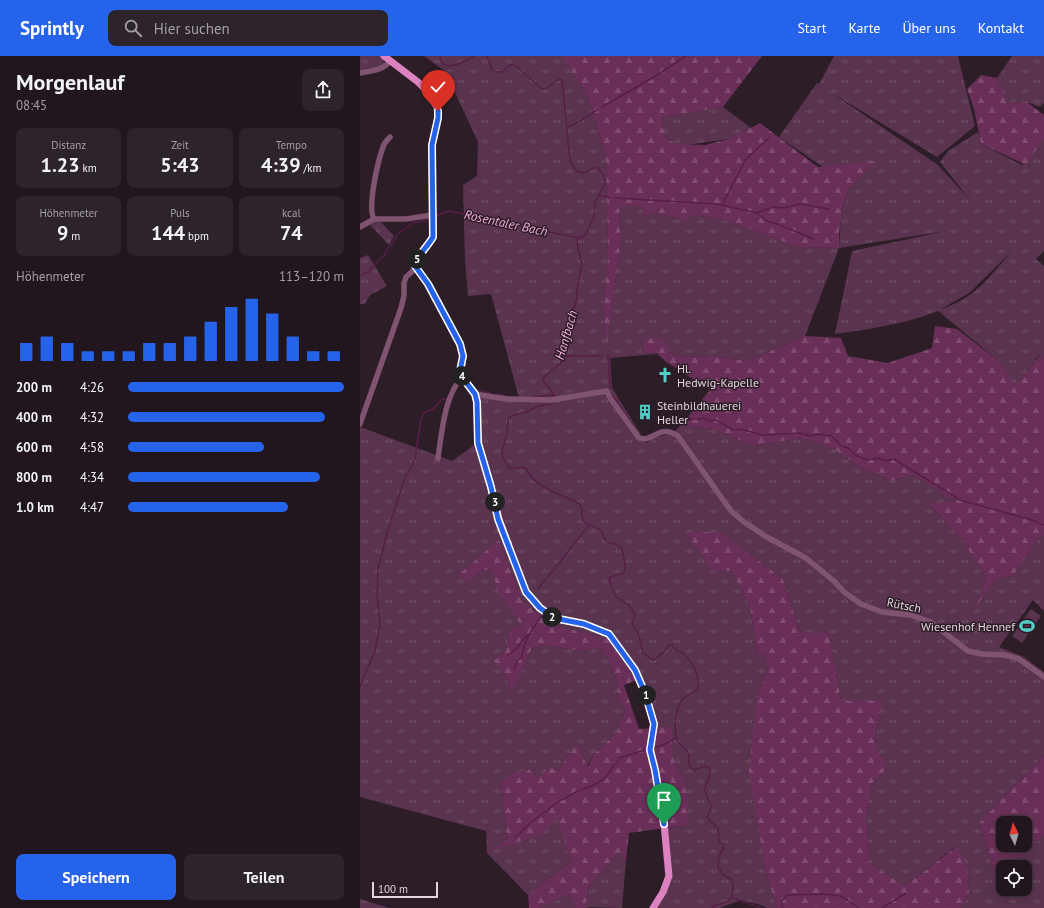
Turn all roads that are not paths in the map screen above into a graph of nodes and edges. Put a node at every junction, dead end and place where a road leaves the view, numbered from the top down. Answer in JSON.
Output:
{"nodes":[{"id":1,"x":384,"y":56,"type":"edge"},
{"id":2,"x":390,"y":61,"type":"junction"},
{"id":3,"x":360,"y":73,"type":"edge"},
{"id":4,"x":390,"y":137,"type":"dead end"},
{"id":5,"x":432,"y":215,"type":"junction"},
{"id":6,"x":374,"y":219,"type":"junction"},
{"id":7,"x":360,"y":227,"type":"edge"},
{"id":8,"x":416,"y":268,"type":"junction"},
{"id":9,"x":462,"y":377,"type":"junction"},
{"id":10,"x":475,"y":394,"type":"junction"},
{"id":11,"x":360,"y":424,"type":"edge"},
{"id":12,"x":438,"y":458,"type":"dead end"},
{"id":13,"x":1044,"y":677,"type":"edge"},
{"id":14,"x":653,"y":908,"type":"edge"}],
"edges":[{"from":1,"to":2,"type":"main road"},
{"from":2,"to":3,"type":"street"},
{"from":2,"to":5,"type":"main road"},
{"from":4,"to":6,"type":"street"},
{"from":5,"to":6,"type":"street"},
{"from":5,"to":8,"type":"main road"},
{"from":6,"to":7,"type":"street"},
{"from":8,"to":9,"type":"main road"},
{"from":8,"to":11,"type":"street"},
{"from":9,"to":10,"type":"main road"},
{"from":9,"to":12,"type":"street"},
{"from":10,"to":13,"type":"street","name":"Rütsch"},
{"from":10,"to":14,"type":"main road"}]}
